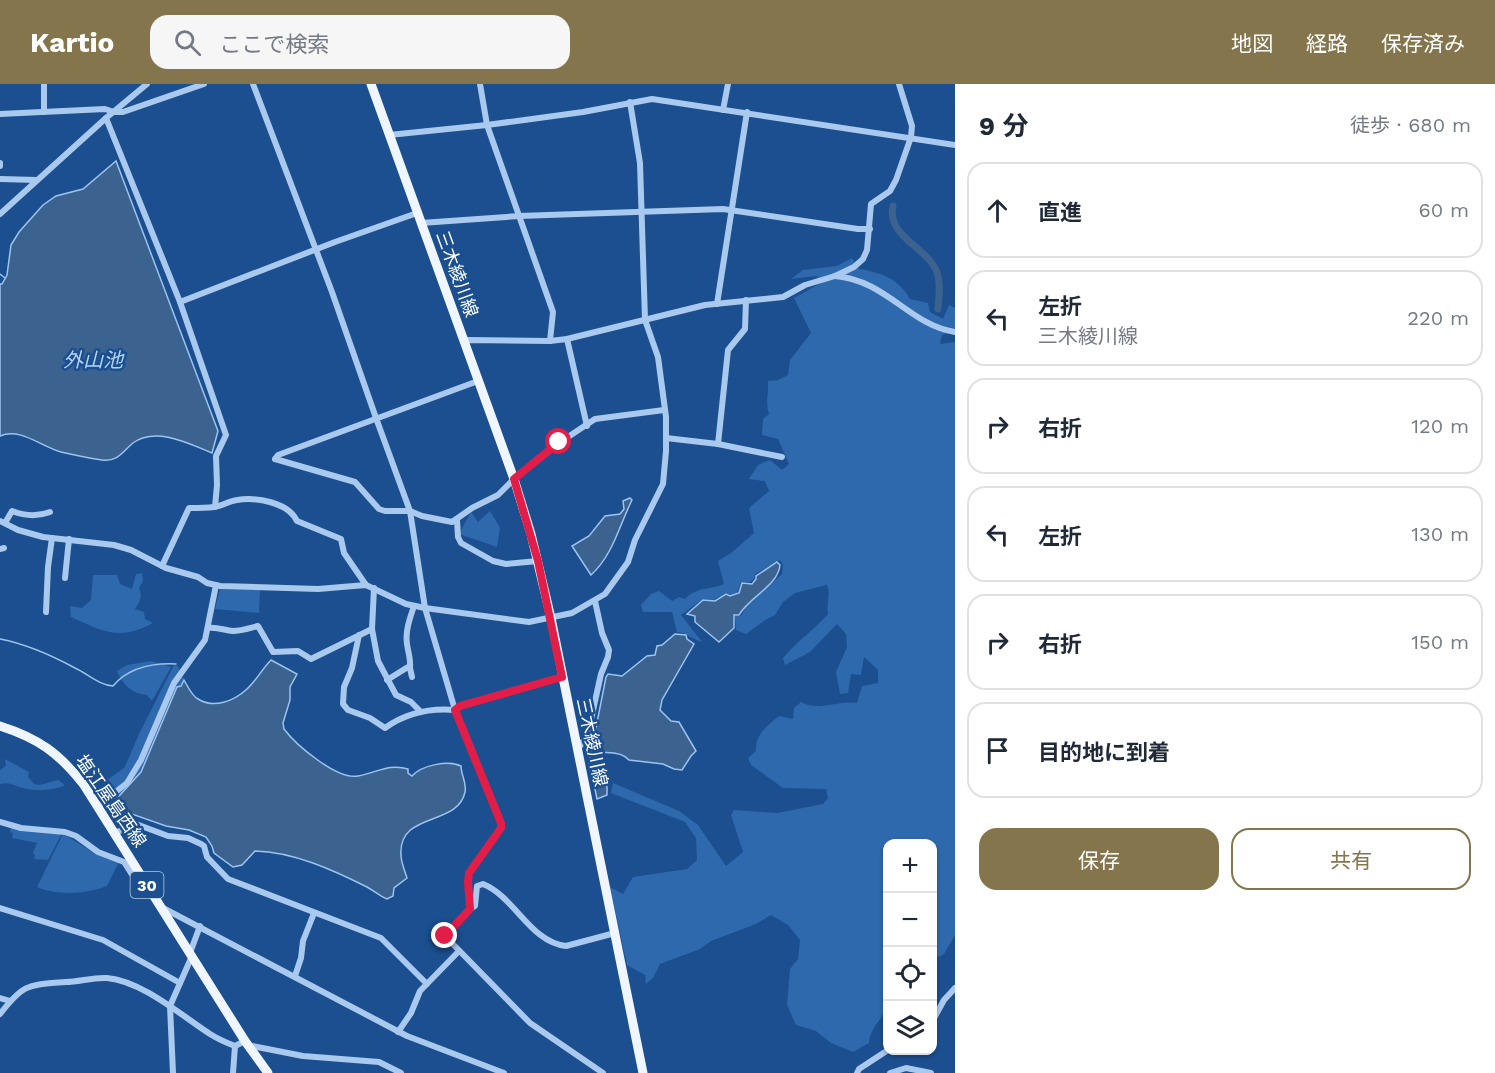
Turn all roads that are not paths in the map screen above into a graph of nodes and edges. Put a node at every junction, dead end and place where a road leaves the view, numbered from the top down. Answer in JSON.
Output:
{"nodes":[{"id":1,"x":44,"y":84,"type":"edge"},
{"id":2,"x":147,"y":84,"type":"edge"},
{"id":3,"x":204,"y":84,"type":"edge"},
{"id":4,"x":253,"y":84,"type":"edge"},
{"id":5,"x":371,"y":84,"type":"edge"},
{"id":6,"x":480,"y":84,"type":"edge"},
{"id":7,"x":728,"y":84,"type":"edge"},
{"id":8,"x":899,"y":84,"type":"edge"},
{"id":9,"x":630,"y":102,"type":"junction"},
{"id":10,"x":723,"y":110,"type":"junction"},
{"id":11,"x":44,"y":112,"type":"junction"},
{"id":12,"x":114,"y":112,"type":"junction"},
{"id":13,"x":747,"y":112,"type":"junction"},
{"id":14,"x":0,"y":114,"type":"edge"},
{"id":15,"x":106,"y":117,"type":"junction"},
{"id":16,"x":487,"y":125,"type":"junction"},
{"id":17,"x":389,"y":135,"type":"junction"},
{"id":18,"x":911,"y":137,"type":"junction"},
{"id":19,"x":955,"y":145,"type":"edge"},
{"id":20,"x":0,"y":179,"type":"edge"},
{"id":21,"x":37,"y":180,"type":"junction"},
{"id":22,"x":732,"y":209,"type":"junction"},
{"id":23,"x":641,"y":212,"type":"junction"},
{"id":24,"x":0,"y":214,"type":"edge"},
{"id":25,"x":519,"y":216,"type":"junction"},
{"id":26,"x":419,"y":218,"type":"junction"},
{"id":27,"x":870,"y":229,"type":"junction"},
{"id":28,"x":316,"y":249,"type":"junction"},
{"id":29,"x":835,"y":276,"type":"junction"},
{"id":30,"x":746,"y":300,"type":"junction"},
{"id":31,"x":180,"y":302,"type":"junction"},
{"id":32,"x":717,"y":303,"type":"junction"},
{"id":33,"x":645,"y":320,"type":"junction"},
{"id":34,"x":955,"y":332,"type":"edge"},
{"id":35,"x":567,"y":339,"type":"junction"},
{"id":36,"x":464,"y":341,"type":"junction"},
{"id":37,"x":550,"y":341,"type":"junction"},
{"id":38,"x":478,"y":381,"type":"junction"},
{"id":39,"x":664,"y":410,"type":"junction"},
{"id":40,"x":376,"y":418,"type":"junction"},
{"id":41,"x":587,"y":426,"type":"junction"},
{"id":42,"x":666,"y":438,"type":"junction"},
{"id":43,"x":718,"y":444,"type":"junction"},
{"id":44,"x":782,"y":457,"type":"dead end"},
{"id":45,"x":514,"y":479,"type":"junction"},
{"id":46,"x":215,"y":507,"type":"junction"},
{"id":47,"x":410,"y":510,"type":"junction"},
{"id":48,"x":50,"y":512,"type":"dead end"},
{"id":49,"x":457,"y":520,"type":"junction"},
{"id":50,"x":3,"y":522,"type":"edge"},
{"id":51,"x":52,"y":538,"type":"junction"},
{"id":52,"x":69,"y":539,"type":"junction"},
{"id":53,"x":538,"y":561,"type":"junction"},
{"id":54,"x":162,"y":566,"type":"junction"},
{"id":55,"x":65,"y":578,"type":"dead end"},
{"id":56,"x":216,"y":585,"type":"junction"},
{"id":57,"x":366,"y":585,"type":"junction"},
{"id":58,"x":374,"y":588,"type":"junction"},
{"id":59,"x":595,"y":601,"type":"junction"},
{"id":60,"x":414,"y":606,"type":"junction"},
{"id":61,"x":425,"y":608,"type":"junction"},
{"id":62,"x":46,"y":612,"type":"dead end"},
{"id":63,"x":551,"y":618,"type":"junction"},
{"id":64,"x":208,"y":628,"type":"junction"},
{"id":65,"x":372,"y":629,"type":"junction"},
{"id":66,"x":359,"y":635,"type":"junction"},
{"id":67,"x":410,"y":668,"type":"junction"},
{"id":68,"x":412,"y":676,"type":"dead end"},
{"id":69,"x":562,"y":677,"type":"junction"},
{"id":70,"x":387,"y":680,"type":"junction"},
{"id":71,"x":455,"y":710,"type":"junction"},
{"id":72,"x":421,"y":712,"type":"junction"},
{"id":73,"x":0,"y":726,"type":"edge"},
{"id":74,"x":577,"y":751,"type":"junction"},
{"id":75,"x":98,"y":806,"type":"junction"},
{"id":76,"x":0,"y":822,"type":"edge"},
{"id":77,"x":115,"y":832,"type":"junction"},
{"id":78,"x":149,"y":887,"type":"junction"},
{"id":79,"x":0,"y":908,"type":"edge"},
{"id":80,"x":162,"y":908,"type":"junction"},
{"id":81,"x":470,"y":909,"type":"junction"},
{"id":82,"x":314,"y":913,"type":"junction"},
{"id":83,"x":200,"y":926,"type":"junction"},
{"id":84,"x":615,"y":933,"type":"junction"},
{"id":85,"x":459,"y":951,"type":"junction"},
{"id":86,"x":191,"y":954,"type":"junction"},
{"id":87,"x":295,"y":976,"type":"junction"},
{"id":88,"x":180,"y":983,"type":"junction"},
{"id":89,"x":427,"y":984,"type":"junction"},
{"id":90,"x":955,"y":988,"type":"edge"},
{"id":91,"x":0,"y":998,"type":"edge"},
{"id":92,"x":10,"y":1001,"type":"junction"},
{"id":93,"x":170,"y":1006,"type":"junction"},
{"id":94,"x":0,"y":1014,"type":"edge"},
{"id":95,"x":937,"y":1015,"type":"edge"},
{"id":96,"x":399,"y":1032,"type":"junction"},
{"id":97,"x":246,"y":1043,"type":"junction"},
{"id":98,"x":235,"y":1046,"type":"junction"},
{"id":99,"x":883,"y":1053,"type":"edge"},
{"id":100,"x":173,"y":1073,"type":"edge"},
{"id":101,"x":232,"y":1073,"type":"edge"},
{"id":102,"x":268,"y":1073,"type":"edge"},
{"id":103,"x":401,"y":1073,"type":"edge"},
{"id":104,"x":504,"y":1073,"type":"edge"},
{"id":105,"x":603,"y":1073,"type":"edge"},
{"id":106,"x":643,"y":1073,"type":"edge"},
{"id":107,"x":857,"y":1073,"type":"edge"},
{"id":108,"x":890,"y":1073,"type":"edge"},
{"id":109,"x":931,"y":1073,"type":"edge"}],
"edges":[{"from":1,"to":11,"type":"street"},
{"from":2,"to":12,"type":"street"},
{"from":3,"to":12,"type":"street"},
{"from":4,"to":28,"type":"street"},
{"from":5,"to":17,"type":"main road","name":"三木綾川線"},
{"from":6,"to":16,"type":"street"},
{"from":7,"to":10,"type":"street"},
{"from":8,"to":18,"type":"street"},
{"from":9,"to":10,"type":"street"},
{"from":9,"to":16,"type":"street"},
{"from":9,"to":23,"type":"street"},
{"from":10,"to":13,"type":"street"},
{"from":11,"to":12,"type":"street"},
{"from":11,"to":14,"type":"street"},
{"from":12,"to":15,"type":"street"},
{"from":13,"to":18,"type":"street"},
{"from":13,"to":22,"type":"street"},
{"from":15,"to":21,"type":"street"},
{"from":15,"to":31,"type":"street"},
{"from":16,"to":17,"type":"street"},
{"from":16,"to":25,"type":"street"},
{"from":17,"to":26,"type":"main road","name":"三木綾川線"},
{"from":18,"to":19,"type":"street"},
{"from":18,"to":27,"type":"street"},
{"from":20,"to":21,"type":"street"},
{"from":21,"to":24,"type":"street"},
{"from":22,"to":23,"type":"street"},
{"from":22,"to":27,"type":"street"},
{"from":22,"to":32,"type":"street"},
{"from":23,"to":25,"type":"street"},
{"from":23,"to":33,"type":"street"},
{"from":25,"to":26,"type":"street"},
{"from":25,"to":37,"type":"street"},
{"from":26,"to":28,"type":"street"},
{"from":26,"to":36,"type":"main road","name":"三木綾川線"},
{"from":27,"to":29,"type":"street"},
{"from":28,"to":31,"type":"street"},
{"from":28,"to":40,"type":"street"},
{"from":29,"to":30,"type":"street"},
{"from":29,"to":34,"type":"street"},
{"from":30,"to":32,"type":"street"},
{"from":30,"to":43,"type":"street"},
{"from":31,"to":46,"type":"street"},
{"from":32,"to":33,"type":"street"},
{"from":33,"to":35,"type":"street"},
{"from":33,"to":39,"type":"street"},
{"from":35,"to":37,"type":"street"},
{"from":35,"to":41,"type":"street"},
{"from":36,"to":37,"type":"street"},
{"from":36,"to":38,"type":"main road","name":"三木綾川線"},
{"from":38,"to":40,"type":"street"},
{"from":38,"to":45,"type":"main road","name":"三木綾川線"},
{"from":39,"to":41,"type":"street"},
{"from":39,"to":42,"type":"street"},
{"from":40,"to":47,"type":"street"},
{"from":40,"to":47,"type":"street"},
{"from":41,"to":45,"type":"street"},
{"from":42,"to":43,"type":"street"},
{"from":42,"to":59,"type":"street"},
{"from":43,"to":44,"type":"street"},
{"from":45,"to":49,"type":"street"},
{"from":45,"to":53,"type":"main road","name":"三木綾川線"},
{"from":46,"to":54,"type":"street"},
{"from":46,"to":57,"type":"street"},
{"from":47,"to":49,"type":"street"},
{"from":47,"to":61,"type":"street"},
{"from":48,"to":50,"type":"street"},
{"from":49,"to":53,"type":"street"},
{"from":50,"to":51,"type":"street"},
{"from":51,"to":52,"type":"street"},
{"from":51,"to":62,"type":"street"},
{"from":52,"to":54,"type":"street"},
{"from":52,"to":55,"type":"street"},
{"from":53,"to":63,"type":"main road","name":"三木綾川線"},
{"from":54,"to":56,"type":"street"},
{"from":56,"to":57,"type":"street"},
{"from":56,"to":64,"type":"street"},
{"from":57,"to":58,"type":"street"},
{"from":58,"to":60,"type":"street"},
{"from":58,"to":65,"type":"street"},
{"from":59,"to":63,"type":"street"},
{"from":59,"to":74,"type":"street"},
{"from":60,"to":61,"type":"street"},
{"from":60,"to":67,"type":"street"},
{"from":61,"to":63,"type":"street"},
{"from":61,"to":71,"type":"street"},
{"from":63,"to":69,"type":"main road","name":"三木綾川線"},
{"from":64,"to":66,"type":"street"},
{"from":64,"to":75,"type":"street"},
{"from":65,"to":66,"type":"street"},
{"from":65,"to":70,"type":"street"},
{"from":66,"to":72,"type":"street"},
{"from":67,"to":68,"type":"street"},
{"from":67,"to":70,"type":"street"},
{"from":69,"to":71,"type":"street"},
{"from":69,"to":74,"type":"main road","name":"三木綾川線"},
{"from":70,"to":72,"type":"street"},
{"from":71,"to":72,"type":"street"},
{"from":71,"to":81,"type":"street"},
{"from":73,"to":75,"type":"main road","name":"塩江屋島西線","number":"30"},
{"from":74,"to":84,"type":"main road","name":"三木綾川線"},
{"from":75,"to":77,"type":"main road","name":"塩江屋島西線","number":"30"},
{"from":76,"to":78,"type":"street"},
{"from":77,"to":78,"type":"main road","name":"塩江屋島西線","number":"30"},
{"from":77,"to":82,"type":"street"},
{"from":78,"to":80,"type":"main road","name":"塩江屋島西線","number":"30"},
{"from":79,"to":88,"type":"street"},
{"from":80,"to":83,"type":"street"},
{"from":80,"to":86,"type":"main road","name":"塩江屋島西線","number":"30"},
{"from":81,"to":84,"type":"street"},
{"from":81,"to":85,"type":"street"},
{"from":82,"to":87,"type":"street"},
{"from":82,"to":89,"type":"street"},
{"from":83,"to":86,"type":"street"},
{"from":83,"to":87,"type":"street"},
{"from":84,"to":106,"type":"main road","name":"三木綾川線"},
{"from":85,"to":89,"type":"street"},
{"from":85,"to":105,"type":"street"},
{"from":86,"to":88,"type":"street"},
{"from":86,"to":97,"type":"main road","name":"塩江屋島西線","number":"30"},
{"from":87,"to":96,"type":"street"},
{"from":88,"to":93,"type":"street"},
{"from":89,"to":96,"type":"street"},
{"from":90,"to":95,"type":"street"},
{"from":91,"to":92,"type":"street"},
{"from":92,"to":93,"type":"street"},
{"from":92,"to":94,"type":"street"},
{"from":93,"to":98,"type":"street"},
{"from":93,"to":100,"type":"street"},
{"from":96,"to":104,"type":"street"},
{"from":97,"to":98,"type":"street"},
{"from":97,"to":102,"type":"main road","name":"塩江屋島西線","number":"30"},
{"from":97,"to":103,"type":"street"},
{"from":98,"to":101,"type":"street"},
{"from":99,"to":107,"type":"street"},
{"from":108,"to":109,"type":"street"}]}
